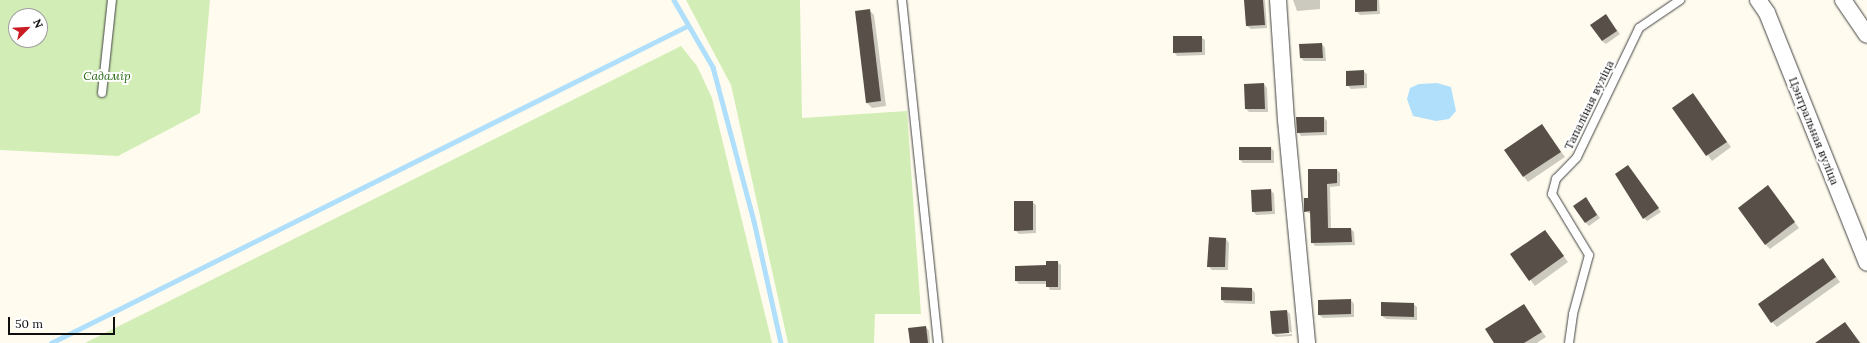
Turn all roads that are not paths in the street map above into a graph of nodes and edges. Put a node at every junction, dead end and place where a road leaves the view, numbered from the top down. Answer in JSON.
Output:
{"nodes":[{"id":1,"x":112,"y":0,"type":"edge"},
{"id":2,"x":902,"y":0,"type":"edge"},
{"id":3,"x":1278,"y":0,"type":"edge"},
{"id":4,"x":1680,"y":0,"type":"edge"},
{"id":5,"x":1758,"y":0,"type":"edge"},
{"id":6,"x":1843,"y":0,"type":"edge"},
{"id":7,"x":1867,"y":35,"type":"edge"},
{"id":8,"x":102,"y":93,"type":"dead end"},
{"id":9,"x":1867,"y":263,"type":"edge"},
{"id":10,"x":938,"y":343,"type":"edge"},
{"id":11,"x":1307,"y":343,"type":"edge"},
{"id":12,"x":1569,"y":343,"type":"edge"}],
"edges":[{"from":1,"to":8,"type":"lane"},
{"from":2,"to":10,"type":"lane"},
{"from":3,"to":11,"type":"street"},
{"from":4,"to":12,"type":"lane","name":"Тапаліная вуліца"},
{"from":5,"to":9,"type":"street","name":"Цэнтральная вуліца"},
{"from":6,"to":7,"type":"street"}]}
